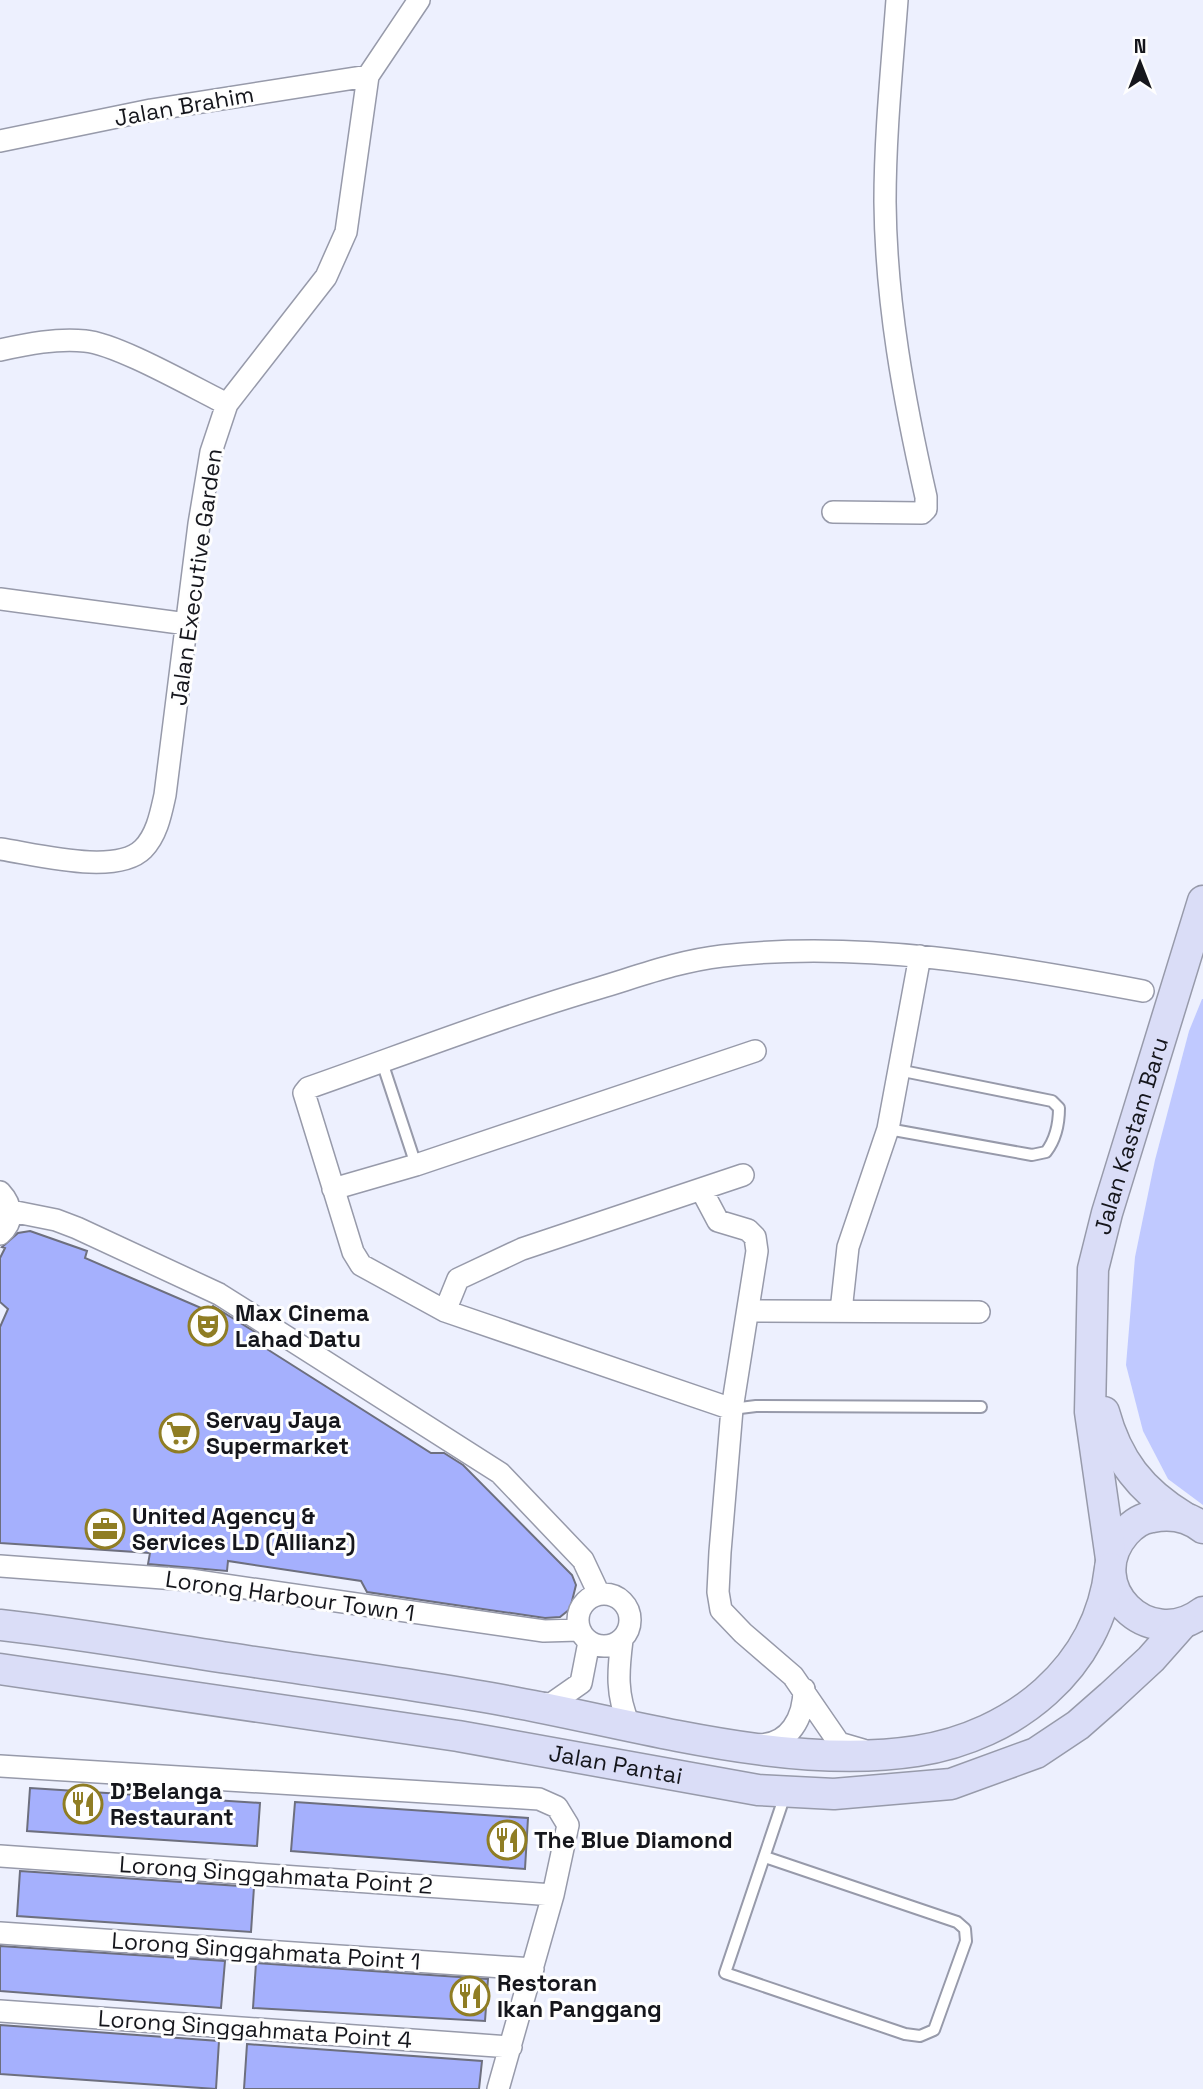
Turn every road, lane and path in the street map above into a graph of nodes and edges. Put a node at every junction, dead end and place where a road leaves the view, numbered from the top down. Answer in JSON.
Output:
{"nodes":[{"id":1,"x":419,"y":0,"type":"edge"},
{"id":2,"x":897,"y":0,"type":"edge"},
{"id":3,"x":368,"y":76,"type":"junction"},
{"id":4,"x":0,"y":141,"type":"edge"},
{"id":5,"x":0,"y":350,"type":"edge"},
{"id":6,"x":227,"y":404,"type":"junction"},
{"id":7,"x":833,"y":512,"type":"dead end"},
{"id":8,"x":0,"y":598,"type":"edge"},
{"id":9,"x":187,"y":624,"type":"junction"},
{"id":10,"x":0,"y":849,"type":"edge"},
{"id":11,"x":1203,"y":901,"type":"edge"},
{"id":12,"x":920,"y":956,"type":"junction"},
{"id":13,"x":1143,"y":991,"type":"dead end"},
{"id":14,"x":755,"y":1051,"type":"dead end"},
{"id":15,"x":382,"y":1062,"type":"junction"},
{"id":16,"x":898,"y":1070,"type":"junction"},
{"id":17,"x":888,"y":1129,"type":"junction"},
{"id":18,"x":416,"y":1165,"type":"junction"},
{"id":19,"x":743,"y":1175,"type":"dead end"},
{"id":20,"x":333,"y":1189,"type":"junction"},
{"id":21,"x":701,"y":1189,"type":"junction"},
{"id":22,"x":0,"y":1192,"type":"edge"},
{"id":23,"x":11,"y":1211,"type":"junction"},
{"id":24,"x":0,"y":1234,"type":"edge"},
{"id":25,"x":445,"y":1311,"type":"junction"},
{"id":26,"x":750,"y":1311,"type":"junction"},
{"id":27,"x":841,"y":1311,"type":"junction"},
{"id":28,"x":979,"y":1312,"type":"dead end"},
{"id":29,"x":1093,"y":1374,"type":"junction"},
{"id":30,"x":982,"y":1406,"type":"dead end"},
{"id":31,"x":732,"y":1409,"type":"junction"},
{"id":32,"x":1193,"y":1522,"type":"edge"},
{"id":33,"x":1111,"y":1563,"type":"junction"},
{"id":34,"x":0,"y":1566,"type":"edge"},
{"id":35,"x":599,"y":1594,"type":"junction"},
{"id":36,"x":1195,"y":1619,"type":"edge"},
{"id":37,"x":0,"y":1625,"type":"edge"},
{"id":38,"x":584,"y":1636,"type":"junction"},
{"id":39,"x":622,"y":1640,"type":"junction"},
{"id":40,"x":0,"y":1669,"type":"edge"},
{"id":41,"x":804,"y":1689,"type":"junction"},
{"id":42,"x":507,"y":1701,"type":"junction"},
{"id":43,"x":656,"y":1732,"type":"junction"},
{"id":44,"x":748,"y":1745,"type":"junction"},
{"id":45,"x":879,"y":1754,"type":"junction"},
{"id":46,"x":0,"y":1766,"type":"edge"},
{"id":47,"x":785,"y":1793,"type":"junction"},
{"id":48,"x":0,"y":1856,"type":"edge"},
{"id":49,"x":765,"y":1857,"type":"junction"},
{"id":50,"x":553,"y":1895,"type":"junction"},
{"id":51,"x":0,"y":1933,"type":"edge"},
{"id":52,"x":533,"y":1969,"type":"junction"},
{"id":53,"x":0,"y":2011,"type":"edge"},
{"id":54,"x":511,"y":2047,"type":"junction"},
{"id":55,"x":498,"y":2089,"type":"edge"}],
"edges":[{"from":1,"to":3,"type":"street","name":"Jalan Executive Garden"},
{"from":2,"to":7,"type":"street"},
{"from":3,"to":4,"type":"street","name":"Jalan Brahim"},
{"from":3,"to":6,"type":"street","name":"Jalan Executive Garden"},
{"from":5,"to":6,"type":"street"},
{"from":6,"to":9,"type":"street","name":"Jalan Executive Garden"},
{"from":8,"to":9,"type":"street"},
{"from":9,"to":10,"type":"street","name":"Jalan Executive Garden"},
{"from":11,"to":29,"type":"street","name":"Jalan Kastam Baru"},
{"from":12,"to":13,"type":"street"},
{"from":12,"to":15,"type":"street"},
{"from":12,"to":16,"type":"street"},
{"from":14,"to":18,"type":"street"},
{"from":15,"to":18,"type":"lane"},
{"from":15,"to":20,"type":"street"},
{"from":16,"to":17,"type":"street"},
{"from":16,"to":17,"type":"lane"},
{"from":17,"to":27,"type":"street"},
{"from":18,"to":20,"type":"street"},
{"from":19,"to":21,"type":"street"},
{"from":20,"to":25,"type":"street"},
{"from":21,"to":25,"type":"street"},
{"from":21,"to":26,"type":"street"},
{"from":22,"to":23,"type":"street"},
{"from":23,"to":24,"type":"street"},
{"from":23,"to":35,"type":"street"},
{"from":25,"to":31,"type":"street"},
{"from":26,"to":27,"type":"street"},
{"from":26,"to":31,"type":"street"},
{"from":27,"to":28,"type":"street"},
{"from":29,"to":32,"type":"street","name":"Jalan Kastam Baru"},
{"from":29,"to":33,"type":"street","name":"Jalan Kastam Baru"},
{"from":30,"to":31,"type":"lane"},
{"from":31,"to":41,"type":"street"},
{"from":32,"to":33,"type":"street"},
{"from":33,"to":36,"type":"street"},
{"from":33,"to":45,"type":"street","name":"Jalan Pantai"},
{"from":34,"to":38,"type":"street","name":"Lorong Harbour Town 1"},
{"from":35,"to":38,"type":"street"},
{"from":35,"to":39,"type":"street"},
{"from":36,"to":47,"type":"street","name":"Jalan Pantai"},
{"from":37,"to":42,"type":"street","name":"Jalan Pantai"},
{"from":38,"to":39,"type":"street"},
{"from":38,"to":42,"type":"street"},
{"from":39,"to":43,"type":"street"},
{"from":40,"to":47,"type":"street","name":"Jalan Pantai"},
{"from":41,"to":44,"type":"street"},
{"from":41,"to":45,"type":"street"},
{"from":42,"to":43,"type":"street","name":"Jalan Pantai"},
{"from":43,"to":44,"type":"street","name":"Jalan Pantai"},
{"from":44,"to":45,"type":"street","name":"Jalan Pantai"},
{"from":46,"to":50,"type":"street"},
{"from":47,"to":49,"type":"lane"},
{"from":48,"to":50,"type":"street","name":"Lorong Singgahmata Point 2"},
{"from":49,"to":49,"type":"lane"},
{"from":50,"to":52,"type":"street"},
{"from":51,"to":52,"type":"street","name":"Lorong Singgahmata Point 1"},
{"from":52,"to":54,"type":"street"},
{"from":53,"to":54,"type":"street","name":"Lorong Singgahmata Point 4"},
{"from":54,"to":55,"type":"street"}]}
